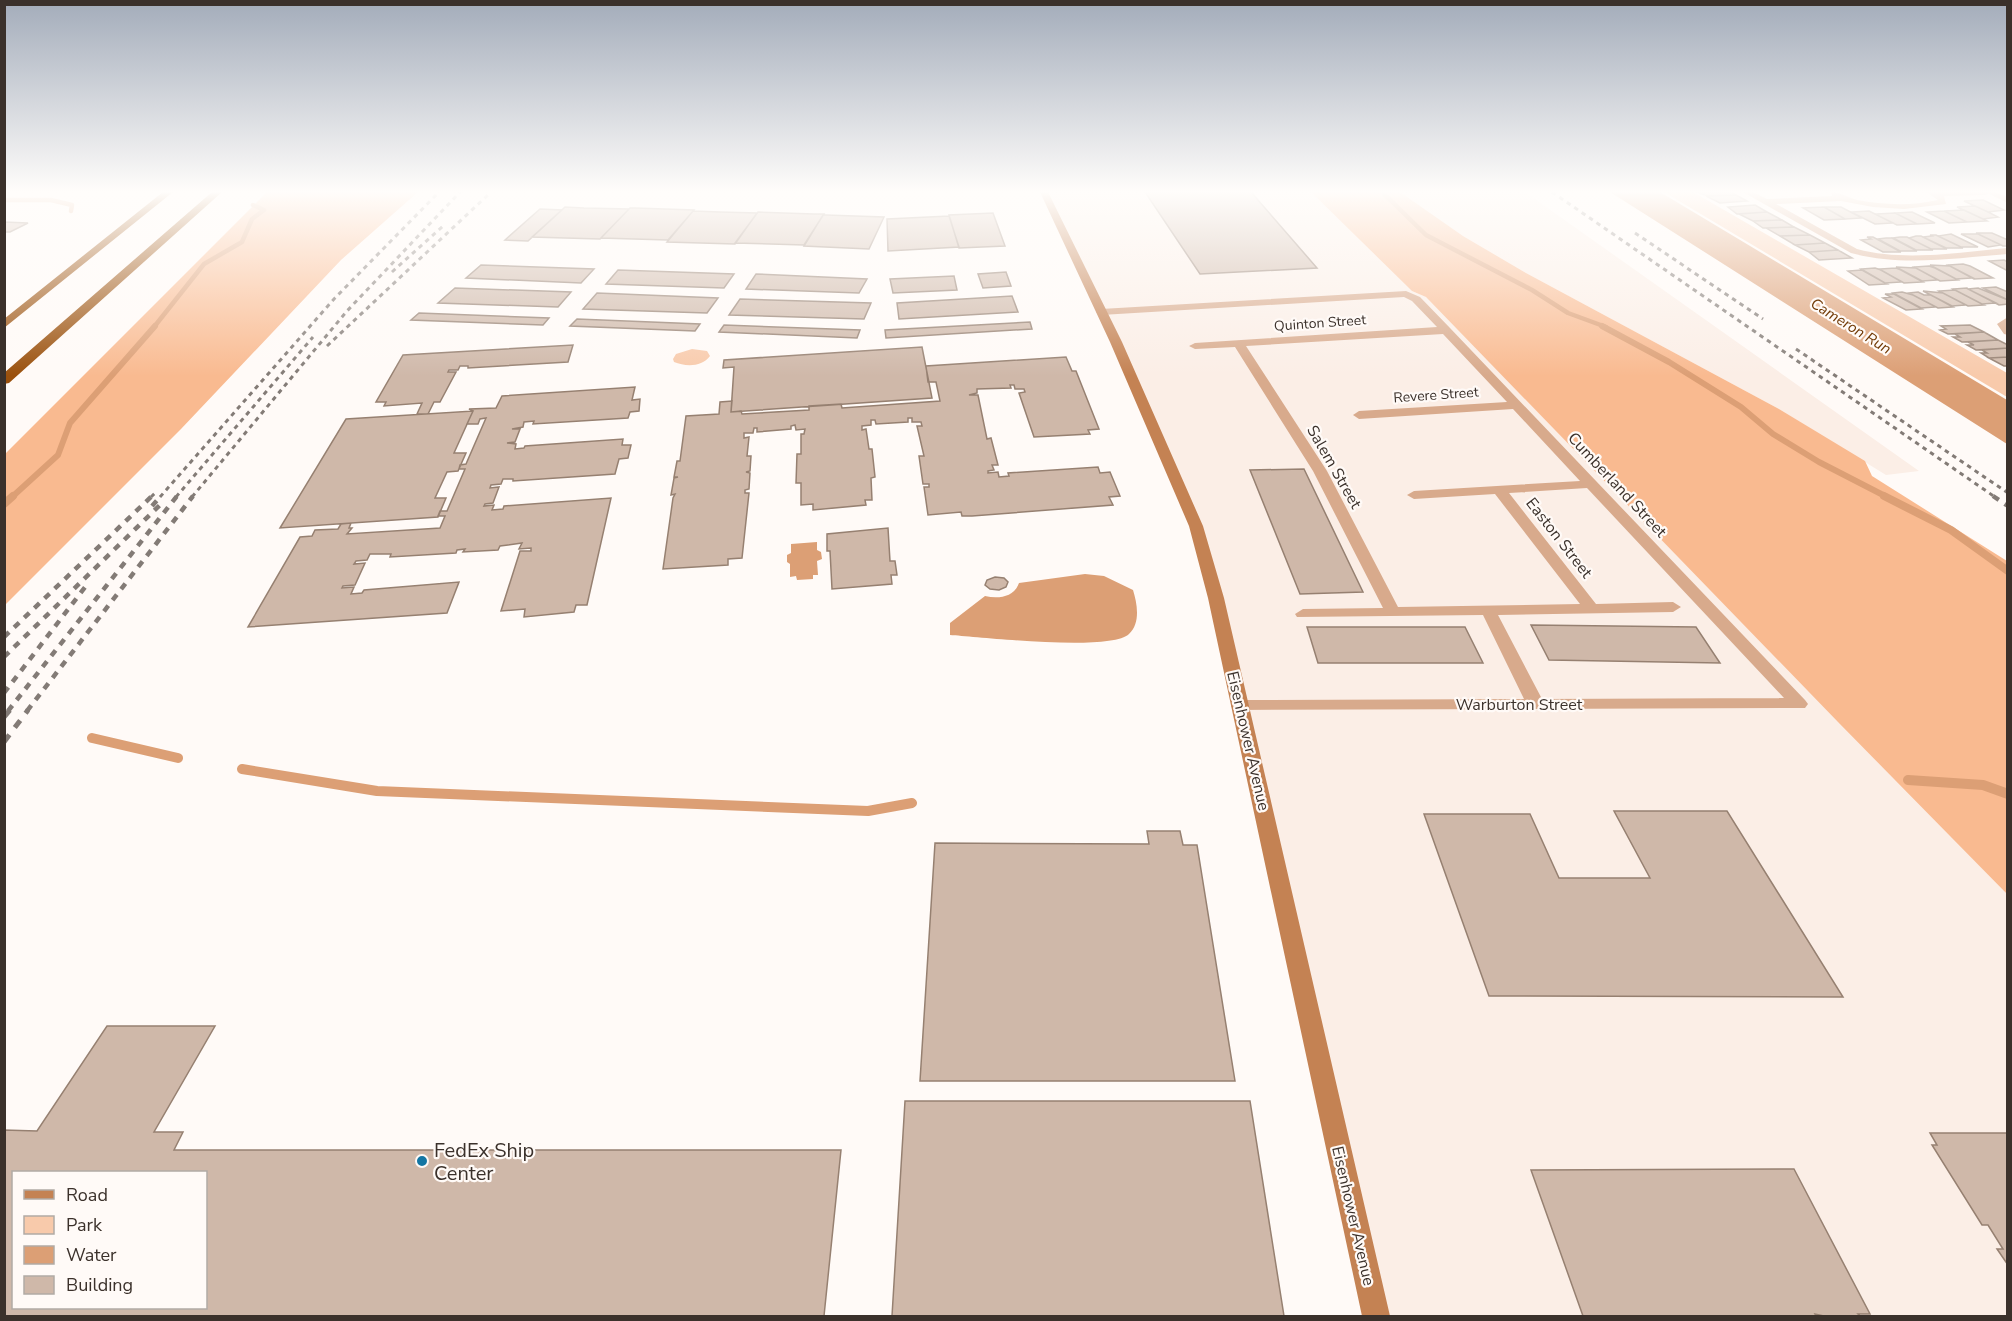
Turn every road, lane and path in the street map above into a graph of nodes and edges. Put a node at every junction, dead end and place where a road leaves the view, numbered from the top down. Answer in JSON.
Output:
{"nodes":[{"id":1,"x":92,"y":254,"type":"edge"},
{"id":2,"x":147,"y":254,"type":"edge"},
{"id":3,"x":1073,"y":254,"type":"edge"},
{"id":4,"x":1863,"y":254,"type":"edge"},
{"id":5,"x":1965,"y":254,"type":"edge"},
{"id":6,"x":1101,"y":312,"type":"junction"},
{"id":7,"x":2007,"y":320,"type":"edge"},
{"id":8,"x":4,"y":325,"type":"edge"},
{"id":9,"x":1446,"y":330,"type":"junction"},
{"id":10,"x":2007,"y":332,"type":"edge"},
{"id":11,"x":1238,"y":343,"type":"junction"},
{"id":12,"x":1196,"y":346,"type":"dead end"},
{"id":13,"x":4,"y":380,"type":"edge"},
{"id":14,"x":1516,"y":405,"type":"junction"},
{"id":15,"x":1359,"y":415,"type":"dead end"},
{"id":16,"x":1591,"y":484,"type":"junction"},
{"id":17,"x":1499,"y":490,"type":"junction"},
{"id":18,"x":1414,"y":495,"type":"dead end"},
{"id":19,"x":1673,"y":607,"type":"dead end"},
{"id":20,"x":1591,"y":608,"type":"junction"},
{"id":21,"x":1488,"y":610,"type":"junction"},
{"id":22,"x":1393,"y":612,"type":"junction"},
{"id":23,"x":1302,"y":614,"type":"dead end"},
{"id":24,"x":1799,"y":704,"type":"joint"},
{"id":25,"x":1536,"y":705,"type":"junction"},
{"id":26,"x":1240,"y":706,"type":"junction"},
{"id":27,"x":1376,"y":1317,"type":"edge"}],
"edges":[{"from":1,"to":8,"type":"highway"},
{"from":2,"to":13,"type":"highway"},
{"from":3,"to":6,"type":"main road","name":"Eisenhower Avenue"},
{"from":4,"to":5,"type":"street"},
{"from":6,"to":9,"type":"street","name":"Cumberland Street"},
{"from":6,"to":26,"type":"main road","name":"Eisenhower Avenue"},
{"from":7,"to":10,"type":"street"},
{"from":9,"to":11,"type":"street","name":"Quinton Street"},
{"from":9,"to":14,"type":"street","name":"Cumberland Street"},
{"from":11,"to":12,"type":"street","name":"Quinton Street"},
{"from":11,"to":22,"type":"street","name":"Salem Street"},
{"from":14,"to":15,"type":"street","name":"Revere Street"},
{"from":14,"to":16,"type":"street","name":"Cumberland Street"},
{"from":16,"to":17,"type":"street"},
{"from":16,"to":24,"type":"street","name":"Cumberland Street"},
{"from":17,"to":18,"type":"street"},
{"from":17,"to":20,"type":"street","name":"Easton Street"},
{"from":19,"to":20,"type":"street"},
{"from":20,"to":21,"type":"street"},
{"from":21,"to":22,"type":"street"},
{"from":21,"to":25,"type":"street"},
{"from":22,"to":23,"type":"street"},
{"from":24,"to":25,"type":"street","name":"Warburton Street"},
{"from":25,"to":26,"type":"street","name":"Warburton Street"},
{"from":26,"to":27,"type":"main road","name":"Eisenhower Avenue"}]}
